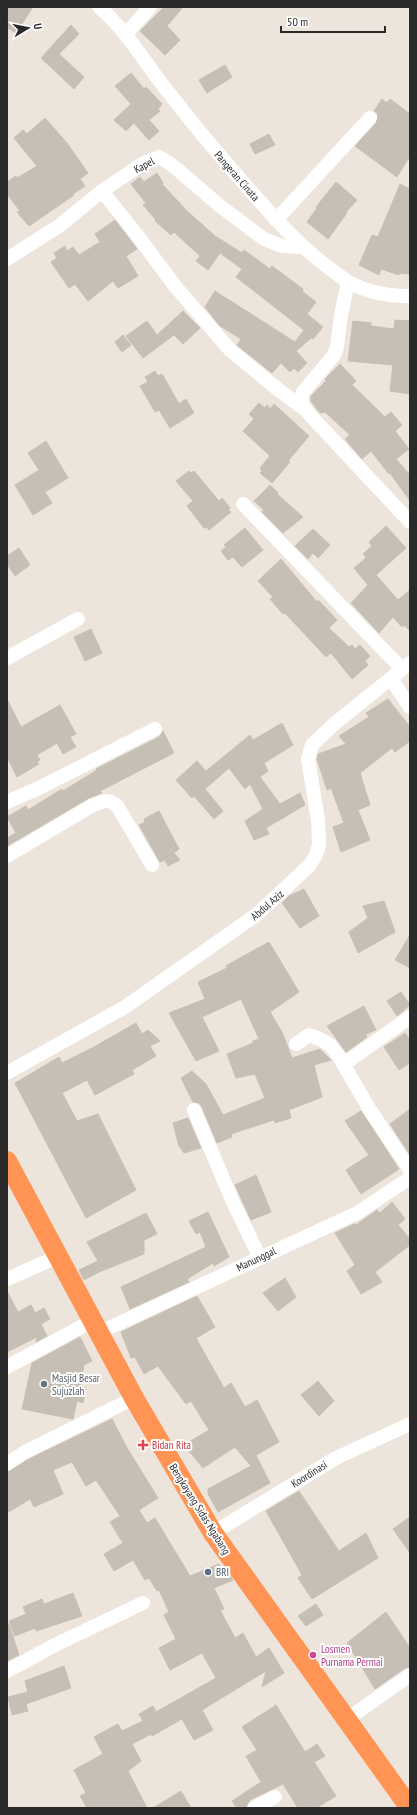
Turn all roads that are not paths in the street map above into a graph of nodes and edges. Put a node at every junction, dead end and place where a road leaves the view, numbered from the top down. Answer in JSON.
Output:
{"nodes":[{"id":1,"x":99,"y":7,"type":"edge"},
{"id":2,"x":150,"y":7,"type":"edge"},
{"id":3,"x":126,"y":34,"type":"junction"},
{"id":4,"x":370,"y":118,"type":"dead end"},
{"id":5,"x":102,"y":191,"type":"junction"},
{"id":6,"x":276,"y":220,"type":"junction"},
{"id":7,"x":302,"y":247,"type":"junction"},
{"id":8,"x":7,"y":259,"type":"edge"},
{"id":9,"x":348,"y":282,"type":"junction"},
{"id":10,"x":410,"y":296,"type":"edge"},
{"id":11,"x":306,"y":410,"type":"junction"},
{"id":12,"x":243,"y":504,"type":"dead end"},
{"id":13,"x":410,"y":522,"type":"edge"},
{"id":14,"x":78,"y":619,"type":"dead end"},
{"id":15,"x":7,"y":658,"type":"edge"},
{"id":16,"x":406,"y":666,"type":"edge"},
{"id":17,"x":390,"y":679,"type":"junction"},
{"id":18,"x":410,"y":707,"type":"edge"},
{"id":19,"x":155,"y":730,"type":"dead end"},
{"id":20,"x":7,"y":802,"type":"edge"},
{"id":21,"x":7,"y":856,"type":"edge"},
{"id":22,"x":152,"y":865,"type":"dead end"},
{"id":23,"x":410,"y":1017,"type":"edge"},
{"id":24,"x":296,"y":1044,"type":"dead end"},
{"id":25,"x":344,"y":1064,"type":"junction"},
{"id":26,"x":7,"y":1073,"type":"edge"},
{"id":27,"x":194,"y":1110,"type":"dead end"},
{"id":28,"x":7,"y":1161,"type":"edge"},
{"id":29,"x":410,"y":1170,"type":"edge"},
{"id":30,"x":410,"y":1178,"type":"edge"},
{"id":31,"x":57,"y":1256,"type":"junction"},
{"id":32,"x":260,"y":1258,"type":"junction"},
{"id":33,"x":7,"y":1279,"type":"edge"},
{"id":34,"x":95,"y":1327,"type":"junction"},
{"id":35,"x":7,"y":1367,"type":"edge"},
{"id":36,"x":134,"y":1398,"type":"junction"},
{"id":37,"x":410,"y":1424,"type":"edge"},
{"id":38,"x":7,"y":1464,"type":"edge"},
{"id":39,"x":213,"y":1533,"type":"junction"},
{"id":40,"x":143,"y":1603,"type":"dead end"},
{"id":41,"x":7,"y":1671,"type":"edge"},
{"id":42,"x":410,"y":1675,"type":"edge"},
{"id":43,"x":346,"y":1720,"type":"junction"},
{"id":44,"x":275,"y":1797,"type":"dead end"},
{"id":45,"x":254,"y":1808,"type":"edge"},
{"id":46,"x":410,"y":1808,"type":"edge"}],
"edges":[{"from":1,"to":3,"type":"street","name":"Pangeran Cinata"},
{"from":2,"to":3,"type":"street"},
{"from":3,"to":6,"type":"street","name":"Pangeran Cinata"},
{"from":4,"to":6,"type":"street"},
{"from":5,"to":7,"type":"street","name":"Kapel"},
{"from":5,"to":8,"type":"street","name":"Kapel"},
{"from":5,"to":11,"type":"street"},
{"from":6,"to":7,"type":"street","name":"Pangeran Cinata"},
{"from":7,"to":9,"type":"street","name":"Pangeran Cinata"},
{"from":9,"to":10,"type":"street","name":"Pangeran Cinata"},
{"from":9,"to":11,"type":"street"},
{"from":11,"to":13,"type":"street"},
{"from":12,"to":16,"type":"street"},
{"from":14,"to":15,"type":"street"},
{"from":16,"to":17,"type":"street","name":"Abdul Aziz"},
{"from":17,"to":18,"type":"street"},
{"from":17,"to":26,"type":"street","name":"Abdul Aziz"},
{"from":19,"to":20,"type":"street"},
{"from":21,"to":22,"type":"street"},
{"from":23,"to":25,"type":"street"},
{"from":24,"to":25,"type":"street"},
{"from":25,"to":29,"type":"street"},
{"from":27,"to":32,"type":"street"},
{"from":28,"to":31,"type":"highway","name":"Bengkayang Sidas Ngabang"},
{"from":30,"to":32,"type":"street","name":"Manunggal"},
{"from":31,"to":33,"type":"street"},
{"from":31,"to":34,"type":"highway","name":"Bengkayang Sidas Ngabang"},
{"from":32,"to":34,"type":"street","name":"Manunggal"},
{"from":34,"to":35,"type":"street","name":"Manunggal"},
{"from":34,"to":36,"type":"highway","name":"Bengkayang Sidas Ngabang"},
{"from":36,"to":38,"type":"street"},
{"from":36,"to":39,"type":"highway","name":"Bengkayang Sidas Ngabang"},
{"from":37,"to":39,"type":"street","name":"Koordinasi"},
{"from":39,"to":43,"type":"highway","name":"Bengkayang Sidas Ngabang"},
{"from":40,"to":41,"type":"street"},
{"from":42,"to":43,"type":"street"},
{"from":43,"to":46,"type":"highway","name":"Bengkayang Sidas Ngabang"},
{"from":44,"to":45,"type":"street"}]}
